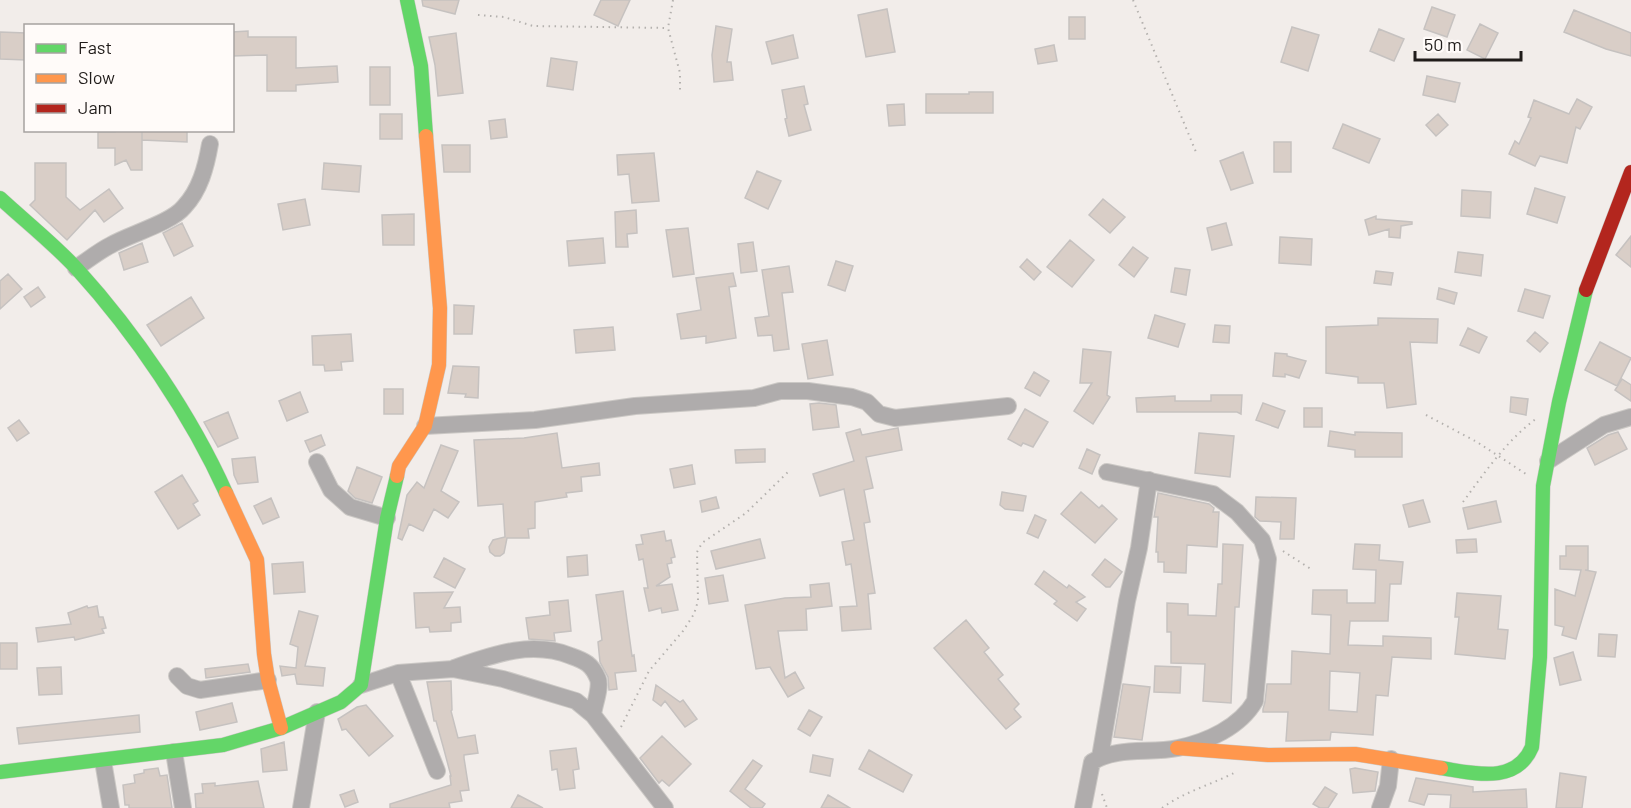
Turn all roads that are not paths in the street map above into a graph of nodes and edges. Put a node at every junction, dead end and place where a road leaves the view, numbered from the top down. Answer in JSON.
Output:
{"nodes":[{"id":1,"x":407,"y":0,"type":"edge"},
{"id":2,"x":210,"y":144,"type":"dead end"},
{"id":3,"x":1631,"y":172,"type":"edge"},
{"id":4,"x":0,"y":198,"type":"edge"},
{"id":5,"x":76,"y":268,"type":"junction"},
{"id":6,"x":1008,"y":406,"type":"dead end"},
{"id":7,"x":1631,"y":417,"type":"edge"},
{"id":8,"x":425,"y":426,"type":"junction"},
{"id":9,"x":1548,"y":461,"type":"junction"},
{"id":10,"x":318,"y":462,"type":"dead end"},
{"id":11,"x":1107,"y":472,"type":"dead end"},
{"id":12,"x":1149,"y":480,"type":"junction"},
{"id":13,"x":387,"y":518,"type":"junction"},
{"id":14,"x":453,"y":669,"type":"junction"},
{"id":15,"x":398,"y":673,"type":"junction"},
{"id":16,"x":177,"y":676,"type":"dead end"},
{"id":17,"x":268,"y":680,"type":"junction"},
{"id":18,"x":361,"y":685,"type":"junction"},
{"id":19,"x":317,"y":712,"type":"junction"},
{"id":20,"x":592,"y":715,"type":"junction"},
{"id":21,"x":281,"y":728,"type":"junction"},
{"id":22,"x":1177,"y":748,"type":"junction"},
{"id":23,"x":174,"y":752,"type":"junction"},
{"id":24,"x":1100,"y":757,"type":"junction"},
{"id":25,"x":1391,"y":759,"type":"junction"},
{"id":26,"x":103,"y":761,"type":"junction"},
{"id":27,"x":437,"y":771,"type":"dead end"},
{"id":28,"x":0,"y":772,"type":"edge"},
{"id":29,"x":111,"y":808,"type":"edge"},
{"id":30,"x":183,"y":808,"type":"edge"},
{"id":31,"x":301,"y":808,"type":"edge"},
{"id":32,"x":665,"y":808,"type":"edge"},
{"id":33,"x":1083,"y":808,"type":"edge"},
{"id":34,"x":1380,"y":808,"type":"edge"}],
"edges":[{"from":1,"to":8,"type":"street"},
{"from":2,"to":5,"type":"street"},
{"from":3,"to":9,"type":"street"},
{"from":4,"to":5,"type":"street"},
{"from":5,"to":17,"type":"street"},
{"from":6,"to":8,"type":"street"},
{"from":7,"to":9,"type":"street"},
{"from":8,"to":13,"type":"street"},
{"from":9,"to":25,"type":"street"},
{"from":10,"to":13,"type":"street"},
{"from":11,"to":12,"type":"street"},
{"from":12,"to":22,"type":"street"},
{"from":12,"to":24,"type":"street"},
{"from":13,"to":18,"type":"street"},
{"from":14,"to":15,"type":"street"},
{"from":14,"to":20,"type":"street"},
{"from":14,"to":20,"type":"street"},
{"from":15,"to":18,"type":"street"},
{"from":15,"to":27,"type":"street"},
{"from":16,"to":17,"type":"street"},
{"from":17,"to":21,"type":"street"},
{"from":18,"to":19,"type":"street"},
{"from":19,"to":21,"type":"street"},
{"from":19,"to":31,"type":"street"},
{"from":20,"to":32,"type":"street"},
{"from":21,"to":23,"type":"street"},
{"from":22,"to":24,"type":"street"},
{"from":22,"to":25,"type":"street"},
{"from":23,"to":26,"type":"street"},
{"from":23,"to":30,"type":"street"},
{"from":24,"to":33,"type":"street"},
{"from":25,"to":34,"type":"street"},
{"from":26,"to":28,"type":"street"},
{"from":26,"to":29,"type":"street"}]}
